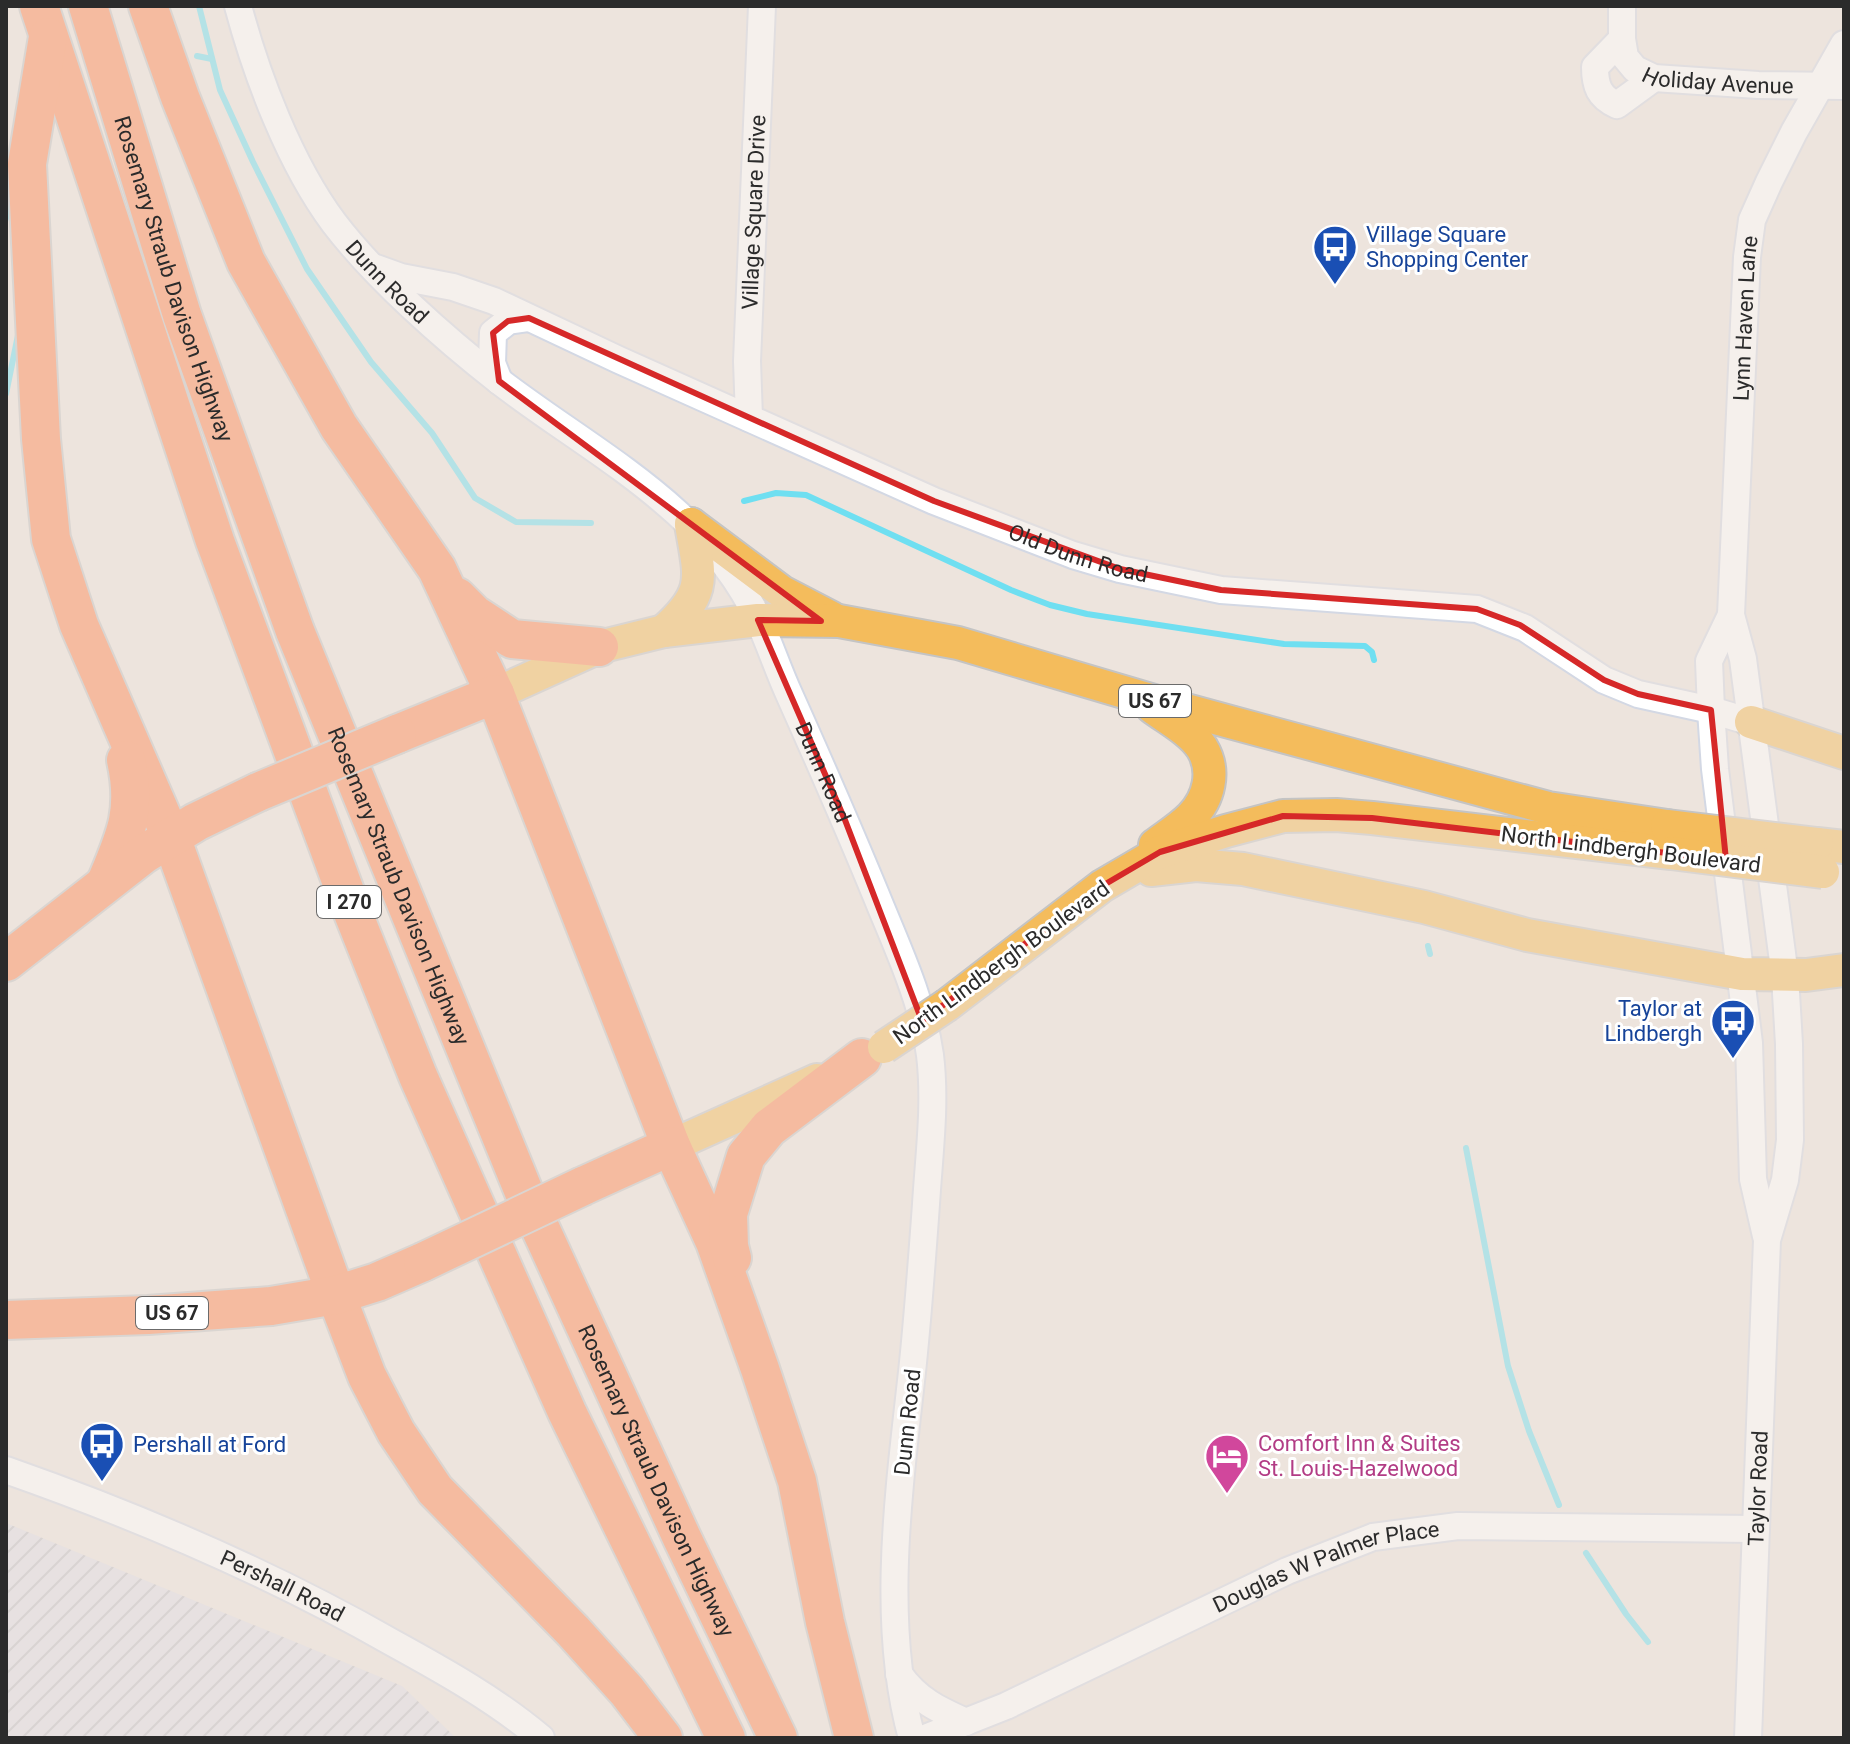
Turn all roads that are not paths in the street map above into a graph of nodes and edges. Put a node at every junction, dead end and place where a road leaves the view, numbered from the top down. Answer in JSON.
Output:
{"nodes":[{"id":1,"x":88,"y":6,"type":"edge"},
{"id":2,"x":148,"y":6,"type":"edge"},
{"id":3,"x":238,"y":6,"type":"edge"},
{"id":4,"x":762,"y":6,"type":"edge"},
{"id":5,"x":1622,"y":6,"type":"edge"},
{"id":6,"x":43,"y":21,"type":"edge"},
{"id":7,"x":1622,"y":39,"type":"junction"},
{"id":8,"x":1844,"y":44,"type":"edge"},
{"id":9,"x":1654,"y":78,"type":"junction"},
{"id":10,"x":1832,"y":86,"type":"edge"},
{"id":11,"x":374,"y":268,"type":"junction"},
{"id":12,"x":494,"y":301,"type":"junction"},
{"id":13,"x":529,"y":318,"type":"junction"},
{"id":14,"x":434,"y":325,"type":"junction"},
{"id":15,"x":499,"y":381,"type":"junction"},
{"id":16,"x":749,"y":418,"type":"junction"},
{"id":17,"x":691,"y":524,"type":"junction"},
{"id":18,"x":443,"y":582,"type":"junction"},
{"id":19,"x":1731,"y":615,"type":"junction"},
{"id":20,"x":758,"y":620,"type":"junction"},
{"id":21,"x":839,"y":621,"type":"junction"},
{"id":22,"x":464,"y":628,"type":"junction"},
{"id":23,"x":664,"y":631,"type":"junction"},
{"id":24,"x":599,"y":647,"type":"junction"},
{"id":25,"x":495,"y":694,"type":"junction"},
{"id":26,"x":1135,"y":695,"type":"junction"},
{"id":27,"x":113,"y":702,"type":"junction"},
{"id":28,"x":1711,"y":710,"type":"junction"},
{"id":29,"x":1751,"y":722,"type":"junction"},
{"id":30,"x":1844,"y":753,"type":"edge"},
{"id":31,"x":171,"y":837,"type":"junction"},
{"id":32,"x":1669,"y":840,"type":"junction"},
{"id":33,"x":1724,"y":844,"type":"joint"},
{"id":34,"x":1769,"y":851,"type":"joint"},
{"id":35,"x":1832,"y":859,"type":"edge"},
{"id":36,"x":107,"y":880,"type":"junction"},
{"id":37,"x":1102,"y":886,"type":"junction"},
{"id":38,"x":6,"y":962,"type":"edge"},
{"id":39,"x":1844,"y":970,"type":"edge"},
{"id":40,"x":1742,"y":974,"type":"junction"},
{"id":41,"x":1785,"y":976,"type":"junction"},
{"id":42,"x":873,"y":1052,"type":"junction"},
{"id":43,"x":671,"y":1146,"type":"junction"},
{"id":44,"x":1767,"y":1240,"type":"junction"},
{"id":45,"x":336,"y":1295,"type":"junction"},
{"id":46,"x":6,"y":1320,"type":"edge"},
{"id":47,"x":760,"y":1369,"type":"junction"},
{"id":48,"x":6,"y":1470,"type":"edge"},
{"id":49,"x":1756,"y":1529,"type":"junction"},
{"id":50,"x":899,"y":1673,"type":"junction"},
{"id":51,"x":966,"y":1722,"type":"junction"},
{"id":52,"x":541,"y":1738,"type":"edge"},
{"id":53,"x":663,"y":1738,"type":"edge"},
{"id":54,"x":726,"y":1738,"type":"edge"},
{"id":55,"x":778,"y":1738,"type":"edge"},
{"id":56,"x":854,"y":1738,"type":"edge"},
{"id":57,"x":912,"y":1738,"type":"edge"},
{"id":58,"x":925,"y":1738,"type":"edge"},
{"id":59,"x":1748,"y":1738,"type":"edge"}],
"edges":[{"from":1,"to":55,"type":"highway","name":"Rosemary Straub Davison Highway","number":"I 270"},
{"from":2,"to":18,"type":"highway"},
{"from":3,"to":11,"type":"street","name":"Dunn Road"},
{"from":4,"to":16,"type":"street","name":"Village Square Drive"},
{"from":5,"to":7,"type":"street","name":"Holiday Avenue"},
{"from":6,"to":27,"type":"highway"},
{"from":6,"to":54,"type":"highway","name":"Rosemary Straub Davison Highway","number":"I 270"},
{"from":7,"to":9,"type":"street","name":"Holiday Avenue"},
{"from":7,"to":9,"type":"street"},
{"from":8,"to":10,"type":"street","name":"Lynn Haven Lane"},
{"from":9,"to":10,"type":"street","name":"Holiday Avenue"},
{"from":10,"to":19,"type":"street","name":"Lynn Haven Lane"},
{"from":11,"to":12,"type":"street","name":"Old Dunn Road"},
{"from":11,"to":14,"type":"street","name":"Dunn Road"},
{"from":12,"to":13,"type":"street","name":"Old Dunn Road"},
{"from":12,"to":14,"type":"street"},
{"from":13,"to":15,"type":"street"},
{"from":13,"to":16,"type":"street","name":"Old Dunn Road"},
{"from":14,"to":15,"type":"street","name":"Dunn Road"},
{"from":15,"to":17,"type":"street","name":"Dunn Road"},
{"from":16,"to":28,"type":"street","name":"Old Dunn Road"},
{"from":17,"to":20,"type":"street","name":"Dunn Road"},
{"from":17,"to":21,"type":"main road"},
{"from":17,"to":23,"type":"main road"},
{"from":18,"to":22,"type":"highway"},
{"from":18,"to":24,"type":"highway"},
{"from":19,"to":28,"type":"street","name":"Lynn Haven Lane"},
{"from":19,"to":29,"type":"street","name":"Lynn Haven Lane"},
{"from":20,"to":21,"type":"main road","name":"North Lindbergh Boulevard","number":"US 67"},
{"from":20,"to":23,"type":"main road","name":"North Lindbergh Boulevard","number":"US 67"},
{"from":20,"to":50,"type":"street","name":"Dunn Road"},
{"from":21,"to":26,"type":"main road","name":"North Lindbergh Boulevard","number":"US 67"},
{"from":22,"to":24,"type":"highway"},
{"from":22,"to":25,"type":"highway"},
{"from":23,"to":24,"type":"main road","name":"North Lindbergh Boulevard","number":"US 67"},
{"from":24,"to":25,"type":"main road","name":"North Lindbergh Boulevard","number":"US 67"},
{"from":25,"to":31,"type":"highway","name":"North Lindbergh Boulevard","number":"US 67","bridge":true},
{"from":25,"to":43,"type":"highway"},
{"from":26,"to":32,"type":"main road","name":"North Lindbergh Boulevard","number":"US 67"},
{"from":26,"to":37,"type":"main road"},
{"from":27,"to":31,"type":"highway"},
{"from":27,"to":36,"type":"highway"},
{"from":28,"to":29,"type":"street","name":"Old Dunn Road"},
{"from":28,"to":33,"type":"street","name":"Lynn Haven Lane"},
{"from":29,"to":30,"type":"main road"},
{"from":29,"to":34,"type":"street","name":"Lynn Haven Lane"},
{"from":31,"to":36,"type":"highway","name":"North Lindbergh Boulevard","number":"US 67"},
{"from":31,"to":45,"type":"highway"},
{"from":32,"to":35,"type":"main road","name":"North Lindbergh Boulevard","number":"US 67","bridge":true},
{"from":32,"to":37,"type":"main road","name":"North Lindbergh Boulevard","number":"US 67"},
{"from":33,"to":40,"type":"street","name":"Taylor Road"},
{"from":34,"to":41,"type":"street","name":"Taylor Road"},
{"from":36,"to":38,"type":"highway","name":"North Lindbergh Boulevard","number":"US 67"},
{"from":37,"to":40,"type":"main road"},
{"from":37,"to":42,"type":"main road","name":"North Lindbergh Boulevard","number":"US 67","bridge":true},
{"from":39,"to":41,"type":"main road"},
{"from":40,"to":41,"type":"main road"},
{"from":40,"to":44,"type":"street","name":"Taylor Road"},
{"from":41,"to":44,"type":"street","name":"Taylor Road"},
{"from":42,"to":43,"type":"main road","name":"North Lindbergh Boulevard","number":"US 67"},
{"from":42,"to":47,"type":"highway"},
{"from":43,"to":45,"type":"highway","name":"North Lindbergh Boulevard","number":"US 67","bridge":true},
{"from":43,"to":47,"type":"highway"},
{"from":44,"to":49,"type":"street","name":"Taylor Road"},
{"from":45,"to":46,"type":"highway","name":"North Lindbergh Boulevard","number":"US 67"},
{"from":45,"to":53,"type":"highway"},
{"from":47,"to":56,"type":"highway"},
{"from":48,"to":52,"type":"street","name":"Pershall Road"},
{"from":49,"to":51,"type":"street","name":"Douglas W Palmer Place"},
{"from":49,"to":59,"type":"street","name":"Taylor Road"},
{"from":50,"to":51,"type":"street"},
{"from":50,"to":57,"type":"street","name":"Dunn Road"},
{"from":51,"to":58,"type":"street","name":"Douglas W Palmer Place"}]}
